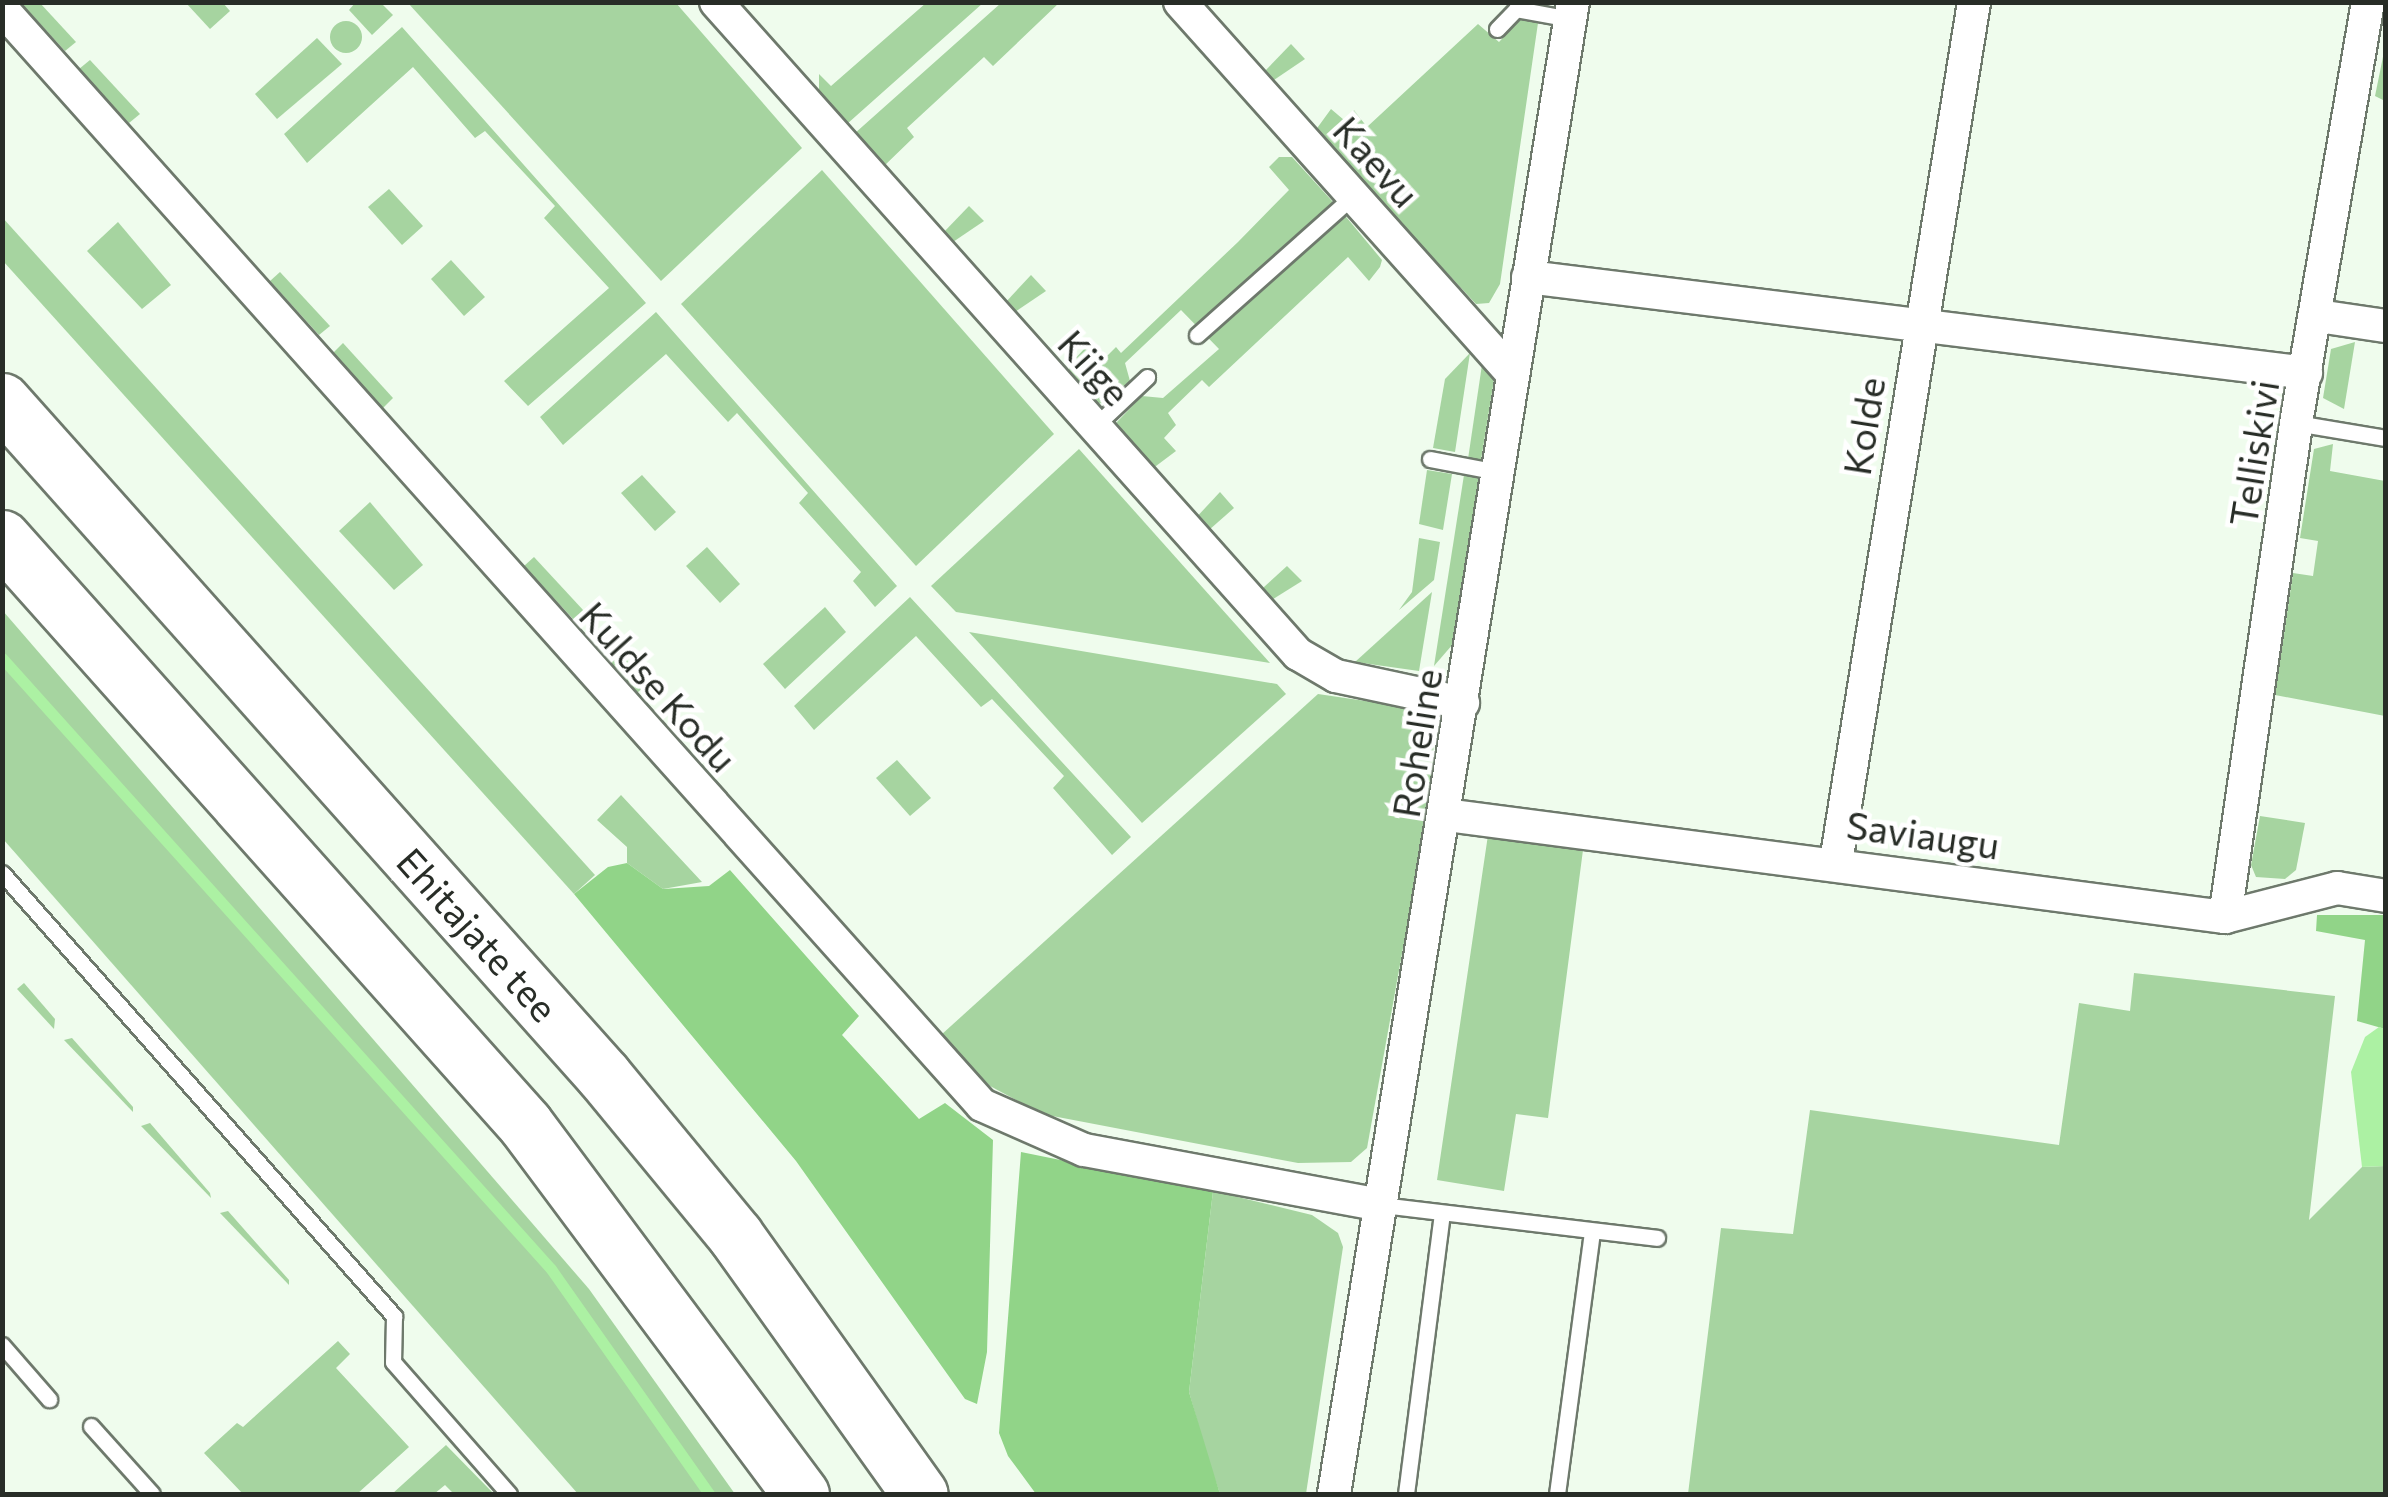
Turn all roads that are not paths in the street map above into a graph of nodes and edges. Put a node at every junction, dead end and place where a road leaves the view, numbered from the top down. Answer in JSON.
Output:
{"nodes":[{"id":1,"x":716,"y":2,"type":"edge"},
{"id":2,"x":1180,"y":2,"type":"edge"},
{"id":3,"x":1974,"y":2,"type":"edge"},
{"id":4,"x":2,"y":9,"type":"edge"},
{"id":5,"x":1572,"y":11,"type":"edge"},
{"id":6,"x":2372,"y":19,"type":"edge"},
{"id":7,"x":1497,"y":29,"type":"dead end"},
{"id":8,"x":1354,"y":195,"type":"junction"},
{"id":9,"x":1528,"y":277,"type":"junction"},
{"id":10,"x":2318,"y":316,"type":"junction"},
{"id":11,"x":1919,"y":326,"type":"junction"},
{"id":12,"x":2386,"y":326,"type":"edge"},
{"id":13,"x":1197,"y":335,"type":"dead end"},
{"id":14,"x":2306,"y":373,"type":"junction"},
{"id":15,"x":1513,"y":374,"type":"junction"},
{"id":16,"x":1147,"y":377,"type":"dead end"},
{"id":17,"x":2,"y":401,"type":"edge"},
{"id":18,"x":2296,"y":423,"type":"junction"},
{"id":19,"x":1094,"y":427,"type":"junction"},
{"id":20,"x":2386,"y":438,"type":"edge"},
{"id":21,"x":1430,"y":459,"type":"dead end"},
{"id":22,"x":1498,"y":472,"type":"junction"},
{"id":23,"x":8,"y":548,"type":"edge"},
{"id":24,"x":1463,"y":703,"type":"junction"},
{"id":25,"x":1446,"y":814,"type":"junction"},
{"id":26,"x":1836,"y":862,"type":"junction"},
{"id":27,"x":2,"y":873,"type":"edge"},
{"id":28,"x":2386,"y":896,"type":"edge"},
{"id":29,"x":2225,"y":917,"type":"junction"},
{"id":30,"x":1382,"y":1204,"type":"junction"},
{"id":31,"x":1442,"y":1214,"type":"junction"},
{"id":32,"x":1592,"y":1231,"type":"junction"},
{"id":33,"x":1657,"y":1238,"type":"dead end"},
{"id":34,"x":2,"y":1345,"type":"edge"},
{"id":35,"x":49,"y":1399,"type":"dead end"},
{"id":36,"x":91,"y":1426,"type":"dead end"},
{"id":37,"x":152,"y":1494,"type":"edge"},
{"id":38,"x":509,"y":1494,"type":"edge"},
{"id":39,"x":801,"y":1494,"type":"edge"},
{"id":40,"x":920,"y":1494,"type":"edge"},
{"id":41,"x":1334,"y":1494,"type":"edge"},
{"id":42,"x":1406,"y":1494,"type":"edge"},
{"id":43,"x":1557,"y":1494,"type":"edge"}],
"edges":[{"from":1,"to":19,"type":"street","name":"Kiige"},
{"from":2,"to":8,"type":"street","name":"Kaevu"},
{"from":3,"to":11,"type":"street","name":"Kolde"},
{"from":4,"to":30,"type":"street","name":"Kuldse Kodu"},
{"from":5,"to":7,"type":"lane"},
{"from":5,"to":9,"type":"street","name":"Roheline"},
{"from":6,"to":10,"type":"street","name":"Telliskivi"},
{"from":8,"to":13,"type":"lane"},
{"from":8,"to":15,"type":"street","name":"Kaevu"},
{"from":9,"to":11,"type":"street"},
{"from":9,"to":15,"type":"street","name":"Roheline"},
{"from":10,"to":12,"type":"street"},
{"from":10,"to":14,"type":"street","name":"Telliskivi"},
{"from":11,"to":14,"type":"street"},
{"from":11,"to":26,"type":"street","name":"Kolde"},
{"from":14,"to":18,"type":"street","name":"Telliskivi"},
{"from":15,"to":22,"type":"street","name":"Roheline"},
{"from":16,"to":19,"type":"lane"},
{"from":17,"to":40,"type":"highway","name":"Ehitajate tee"},
{"from":18,"to":20,"type":"lane"},
{"from":18,"to":29,"type":"street","name":"Telliskivi"},
{"from":19,"to":24,"type":"street","name":"Kiige"},
{"from":21,"to":22,"type":"lane"},
{"from":22,"to":24,"type":"street","name":"Roheline"},
{"from":23,"to":39,"type":"highway"},
{"from":24,"to":25,"type":"street","name":"Roheline"},
{"from":25,"to":26,"type":"street","name":"Saviaugu"},
{"from":25,"to":30,"type":"street","name":"Roheline"},
{"from":26,"to":29,"type":"street","name":"Saviaugu"},
{"from":27,"to":38,"type":"lane"},
{"from":28,"to":29,"type":"street","name":"Saviaugu"},
{"from":30,"to":31,"type":"lane"},
{"from":30,"to":41,"type":"street","name":"Roheline"},
{"from":31,"to":32,"type":"lane"},
{"from":31,"to":42,"type":"lane"},
{"from":32,"to":33,"type":"lane"},
{"from":32,"to":43,"type":"lane"},
{"from":34,"to":35,"type":"lane"},
{"from":36,"to":37,"type":"lane"}]}
